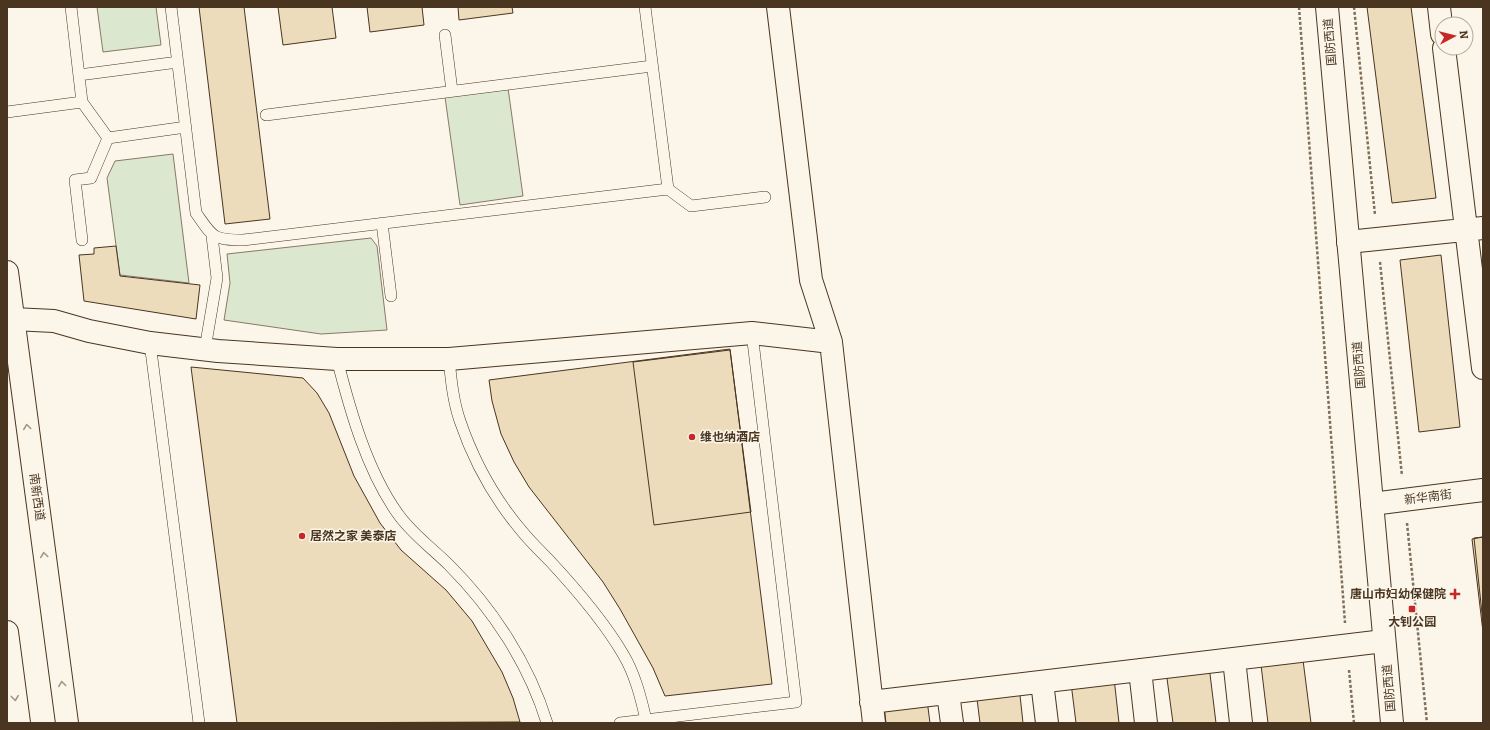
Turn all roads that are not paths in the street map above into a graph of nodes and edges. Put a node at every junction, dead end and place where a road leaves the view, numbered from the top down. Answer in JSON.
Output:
{"nodes":[{"id":1,"x":71,"y":7,"type":"edge"},
{"id":2,"x":171,"y":7,"type":"edge"},
{"id":3,"x":645,"y":7,"type":"edge"},
{"id":4,"x":778,"y":7,"type":"edge"},
{"id":5,"x":1327,"y":7,"type":"edge"},
{"id":6,"x":445,"y":35,"type":"dead end"},
{"id":7,"x":1445,"y":56,"type":"edge"},
{"id":8,"x":178,"y":62,"type":"junction"},
{"id":9,"x":652,"y":66,"type":"junction"},
{"id":10,"x":79,"y":75,"type":"junction"},
{"id":11,"x":452,"y":91,"type":"junction"},
{"id":12,"x":82,"y":102,"type":"junction"},
{"id":13,"x":7,"y":112,"type":"edge"},
{"id":14,"x":266,"y":115,"type":"dead end"},
{"id":15,"x":186,"y":127,"type":"junction"},
{"id":16,"x":108,"y":138,"type":"junction"},
{"id":17,"x":668,"y":189,"type":"junction"},
{"id":18,"x":765,"y":196,"type":"dead end"},
{"id":19,"x":382,"y":223,"type":"junction"},
{"id":20,"x":1474,"y":228,"type":"edge"},
{"id":21,"x":212,"y":236,"type":"junction"},
{"id":22,"x":82,"y":240,"type":"dead end"},
{"id":23,"x":1348,"y":242,"type":"junction"},
{"id":24,"x":7,"y":272,"type":"edge"},
{"id":25,"x":392,"y":296,"type":"dead end"},
{"id":26,"x":13,"y":319,"type":"junction"},
{"id":27,"x":752,"y":333,"type":"junction"},
{"id":28,"x":830,"y":342,"type":"junction"},
{"id":29,"x":150,"y":343,"type":"junction"},
{"id":30,"x":205,"y":349,"type":"junction"},
{"id":31,"x":449,"y":359,"type":"junction"},
{"id":32,"x":337,"y":360,"type":"junction"},
{"id":33,"x":1483,"y":368,"type":"edge"},
{"id":34,"x":1483,"y":490,"type":"edge"},
{"id":35,"x":1372,"y":504,"type":"junction"},
{"id":36,"x":7,"y":632,"type":"edge"},
{"id":37,"x":1384,"y":641,"type":"junction"},
{"id":38,"x":1234,"y":659,"type":"junction"},
{"id":39,"x":9,"y":665,"type":"edge"},
{"id":40,"x":1140,"y":670,"type":"junction"},
{"id":41,"x":1042,"y":682,"type":"junction"},
{"id":42,"x":948,"y":692,"type":"junction"},
{"id":43,"x":872,"y":712,"type":"edge"},
{"id":44,"x":646,"y":720,"type":"junction"},
{"id":45,"x":19,"y":723,"type":"edge"},
{"id":46,"x":67,"y":723,"type":"edge"},
{"id":47,"x":199,"y":723,"type":"edge"},
{"id":48,"x":547,"y":723,"type":"edge"},
{"id":49,"x":620,"y":723,"type":"edge"},
{"id":50,"x":952,"y":723,"type":"edge"},
{"id":51,"x":1047,"y":723,"type":"edge"},
{"id":52,"x":1146,"y":723,"type":"edge"},
{"id":53,"x":1241,"y":723,"type":"edge"},
{"id":54,"x":1392,"y":723,"type":"edge"}],
"edges":[{"from":1,"to":10,"type":"lane"},
{"from":2,"to":8,"type":"lane"},
{"from":3,"to":9,"type":"lane"},
{"from":4,"to":28,"type":"street"},
{"from":5,"to":23,"type":"street","name":"国防西道"},
{"from":6,"to":11,"type":"lane"},
{"from":7,"to":20,"type":"street"},
{"from":8,"to":10,"type":"lane"},
{"from":8,"to":15,"type":"lane"},
{"from":9,"to":11,"type":"lane"},
{"from":9,"to":17,"type":"lane"},
{"from":10,"to":12,"type":"lane"},
{"from":11,"to":14,"type":"lane"},
{"from":12,"to":13,"type":"lane"},
{"from":12,"to":16,"type":"lane"},
{"from":15,"to":16,"type":"lane"},
{"from":15,"to":21,"type":"lane"},
{"from":16,"to":22,"type":"lane"},
{"from":17,"to":18,"type":"lane"},
{"from":17,"to":19,"type":"lane"},
{"from":19,"to":21,"type":"lane"},
{"from":19,"to":25,"type":"lane"},
{"from":20,"to":23,"type":"street"},
{"from":20,"to":33,"type":"street"},
{"from":21,"to":30,"type":"lane"},
{"from":23,"to":35,"type":"street","name":"国防西道"},
{"from":24,"to":26,"type":"street","name":"南新西道"},
{"from":26,"to":29,"type":"street"},
{"from":46,"to":26,"type":"street","name":"南新西道","one_way":true},
{"from":27,"to":28,"type":"street"},
{"from":27,"to":31,"type":"street"},
{"from":27,"to":44,"type":"lane"},
{"from":28,"to":43,"type":"street"},
{"from":29,"to":30,"type":"street"},
{"from":29,"to":47,"type":"lane"},
{"from":30,"to":32,"type":"street"},
{"from":31,"to":32,"type":"street"},
{"from":31,"to":44,"type":"lane"},
{"from":32,"to":48,"type":"lane"},
{"from":34,"to":35,"type":"street","name":"新华南街"},
{"from":35,"to":37,"type":"street","name":"国防西道"},
{"from":36,"to":39,"type":"street"},
{"from":37,"to":38,"type":"street"},
{"from":37,"to":54,"type":"street","name":"国防西道"},
{"from":38,"to":40,"type":"street"},
{"from":38,"to":53,"type":"street"},
{"from":39,"to":45,"type":"street","one_way":true},
{"from":40,"to":41,"type":"street"},
{"from":40,"to":52,"type":"street"},
{"from":41,"to":42,"type":"street"},
{"from":41,"to":51,"type":"street"},
{"from":42,"to":43,"type":"street"},
{"from":42,"to":50,"type":"street"},
{"from":44,"to":49,"type":"lane"}]}
